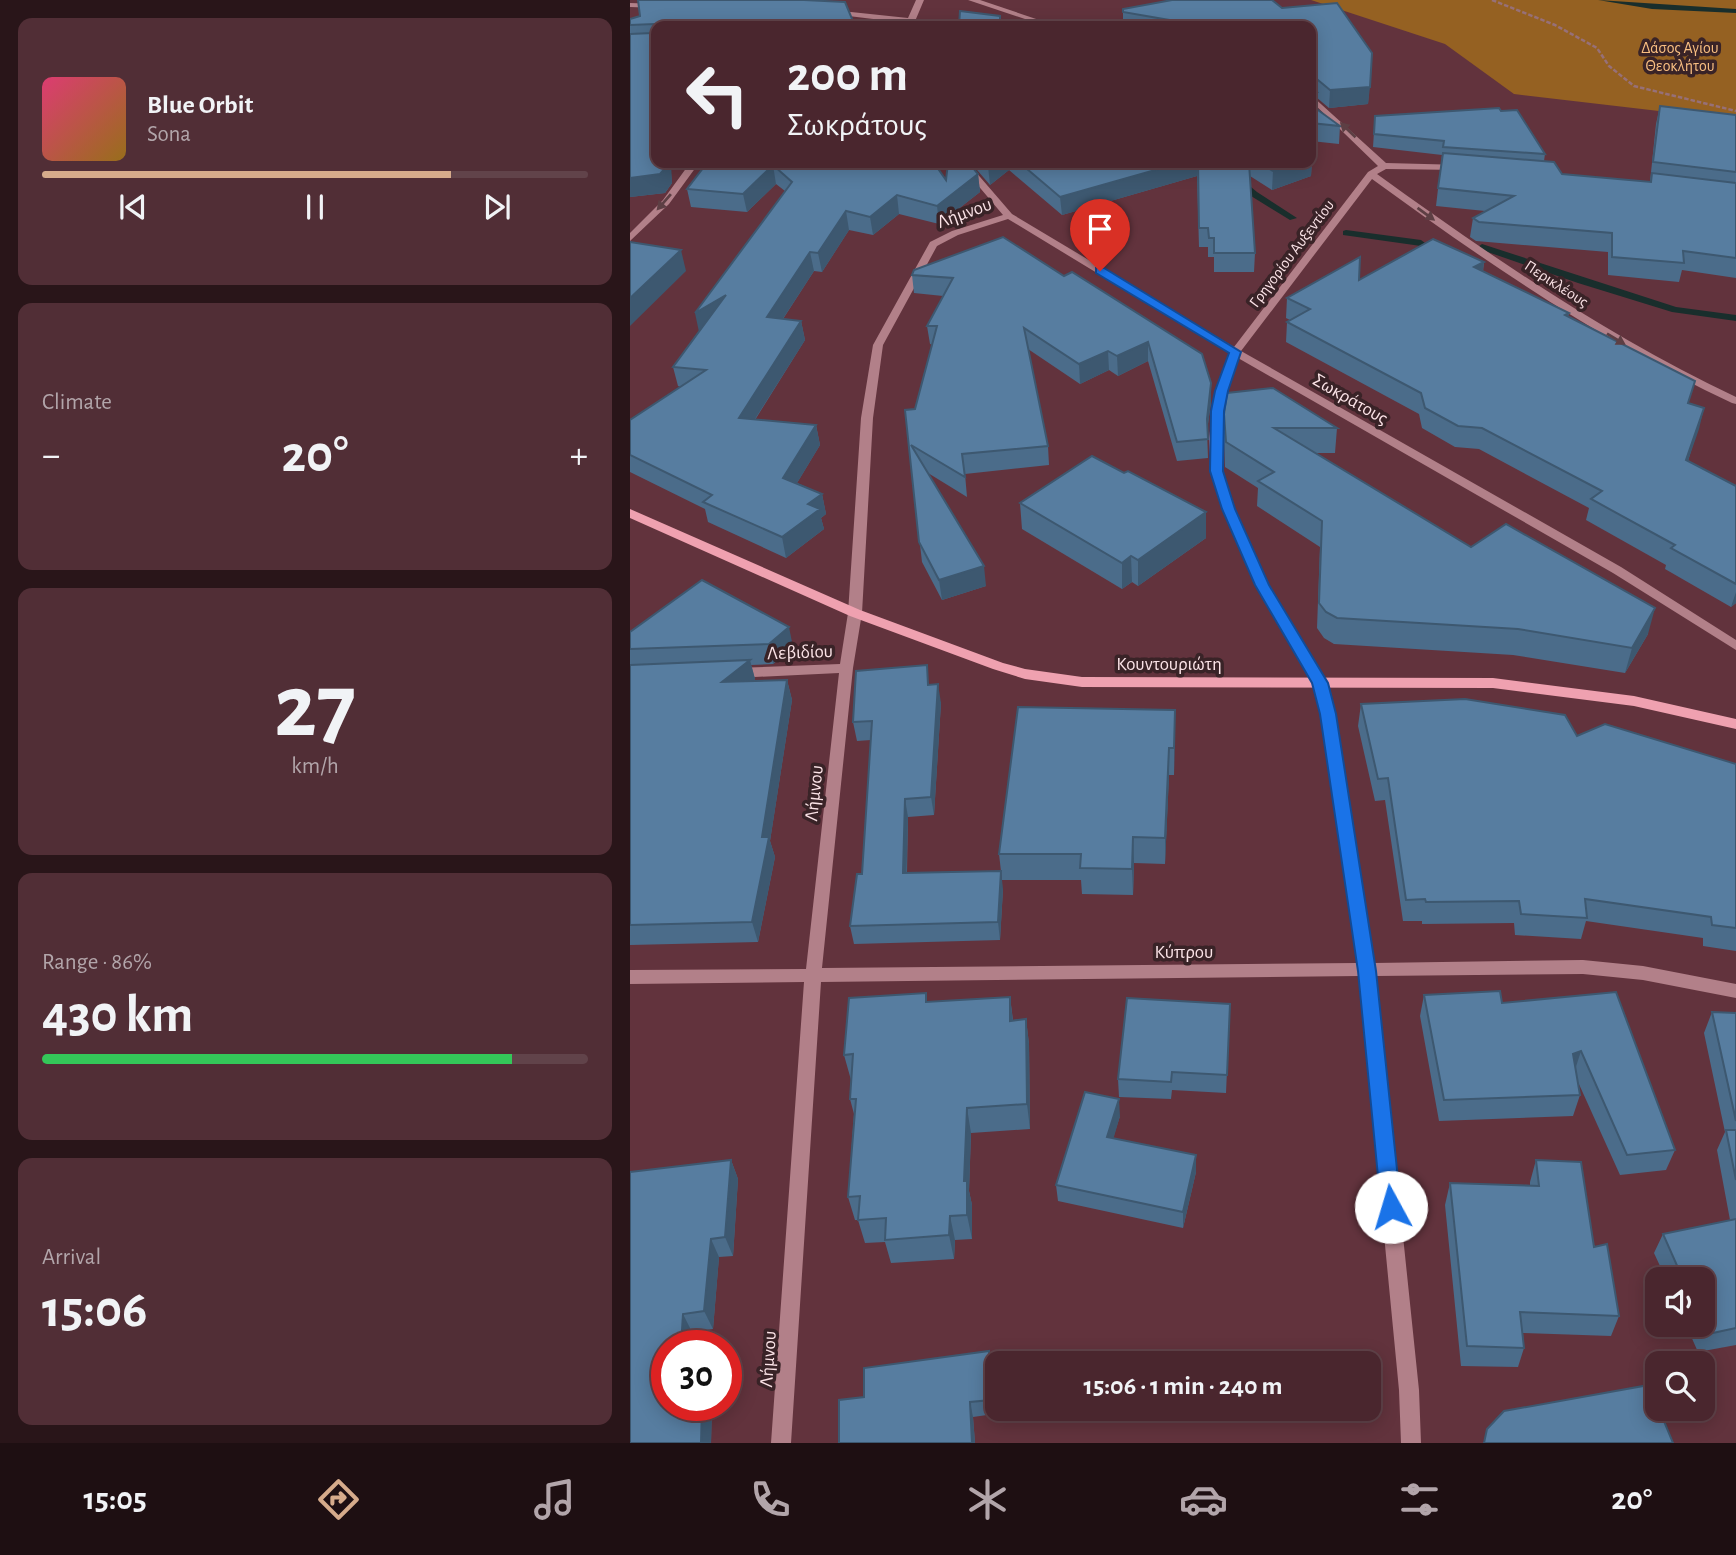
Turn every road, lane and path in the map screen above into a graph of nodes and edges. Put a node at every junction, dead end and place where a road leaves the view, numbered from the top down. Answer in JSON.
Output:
{"nodes":[{"id":1,"x":920,"y":0,"type":"edge"},
{"id":2,"x":972,"y":0,"type":"edge"},
{"id":3,"x":1492,"y":0,"type":"edge"},
{"id":4,"x":630,"y":5,"type":"edge"},
{"id":5,"x":673,"y":6,"type":"edge"},
{"id":6,"x":827,"y":11,"type":"edge"},
{"id":7,"x":891,"y":21,"type":"edge"},
{"id":8,"x":911,"y":21,"type":"edge"},
{"id":9,"x":1038,"y":21,"type":"edge"},
{"id":10,"x":1316,"y":102,"type":"edge"},
{"id":11,"x":1736,"y":111,"type":"edge"},
{"id":12,"x":1384,"y":166,"type":"junction"},
{"id":13,"x":690,"y":168,"type":"edge"},
{"id":14,"x":967,"y":168,"type":"edge"},
{"id":15,"x":1472,"y":168,"type":"edge"},
{"id":16,"x":1371,"y":174,"type":"junction"},
{"id":17,"x":1009,"y":216,"type":"junction"},
{"id":18,"x":630,"y":238,"type":"edge"},
{"id":19,"x":1235,"y":352,"type":"junction"},
{"id":20,"x":1736,"y":401,"type":"edge"},
{"id":21,"x":630,"y":513,"type":"edge"},
{"id":22,"x":855,"y":614,"type":"junction"},
{"id":23,"x":1736,"y":646,"type":"edge"},
{"id":24,"x":846,"y":668,"type":"junction"},
{"id":25,"x":724,"y":673,"type":"edge"},
{"id":26,"x":1320,"y":683,"type":"junction"},
{"id":27,"x":1736,"y":724,"type":"edge"},
{"id":28,"x":1367,"y":971,"type":"junction"},
{"id":29,"x":813,"y":974,"type":"junction"},
{"id":30,"x":630,"y":978,"type":"edge"},
{"id":31,"x":1736,"y":991,"type":"edge"},
{"id":32,"x":781,"y":1443,"type":"edge"},
{"id":33,"x":1411,"y":1443,"type":"edge"}],
"edges":[{"from":1,"to":8,"type":"street"},
{"from":2,"to":9,"type":"street"},
{"from":3,"to":11,"type":"path"},
{"from":4,"to":5,"type":"street"},
{"from":6,"to":7,"type":"street"},
{"from":12,"to":10,"type":"street","one_way":true},
{"from":12,"to":15,"type":"street"},
{"from":12,"to":16,"type":"street"},
{"from":13,"to":18,"type":"street","one_way":true},
{"from":14,"to":17,"type":"street","name":"Σωκράτους"},
{"from":16,"to":19,"type":"street","name":"Γρηγορίου Αυξεντίου"},
{"from":16,"to":20,"type":"street","name":"Περικλέους","one_way":true},
{"from":17,"to":19,"type":"street","name":"Σωκράτους"},
{"from":17,"to":22,"type":"street","name":"Λήμνου"},
{"from":19,"to":23,"type":"street","name":"Σωκράτους"},
{"from":19,"to":26,"type":"street","name":"Γρηγορίου Αυξεντίου"},
{"from":21,"to":22,"type":"street","name":"Κουντουριώτη"},
{"from":22,"to":24,"type":"street","name":"Λήμνου"},
{"from":22,"to":26,"type":"street","name":"Κουντουριώτη"},
{"from":24,"to":25,"type":"street","name":"Λεβιδίου"},
{"from":24,"to":29,"type":"street","name":"Λήμνου"},
{"from":26,"to":27,"type":"street","name":"Κουντουριώτη"},
{"from":26,"to":28,"type":"street","name":"Γρηγορίου Αυξεντίου"},
{"from":28,"to":29,"type":"street","name":"Κύπρου"},
{"from":28,"to":31,"type":"street","name":"Κύπρου"},
{"from":28,"to":33,"type":"street","name":"Γρηγορίου Αυξεντίου"},
{"from":29,"to":30,"type":"street","name":"Κύπρου"},
{"from":29,"to":32,"type":"street","name":"Λήμνου"}]}
